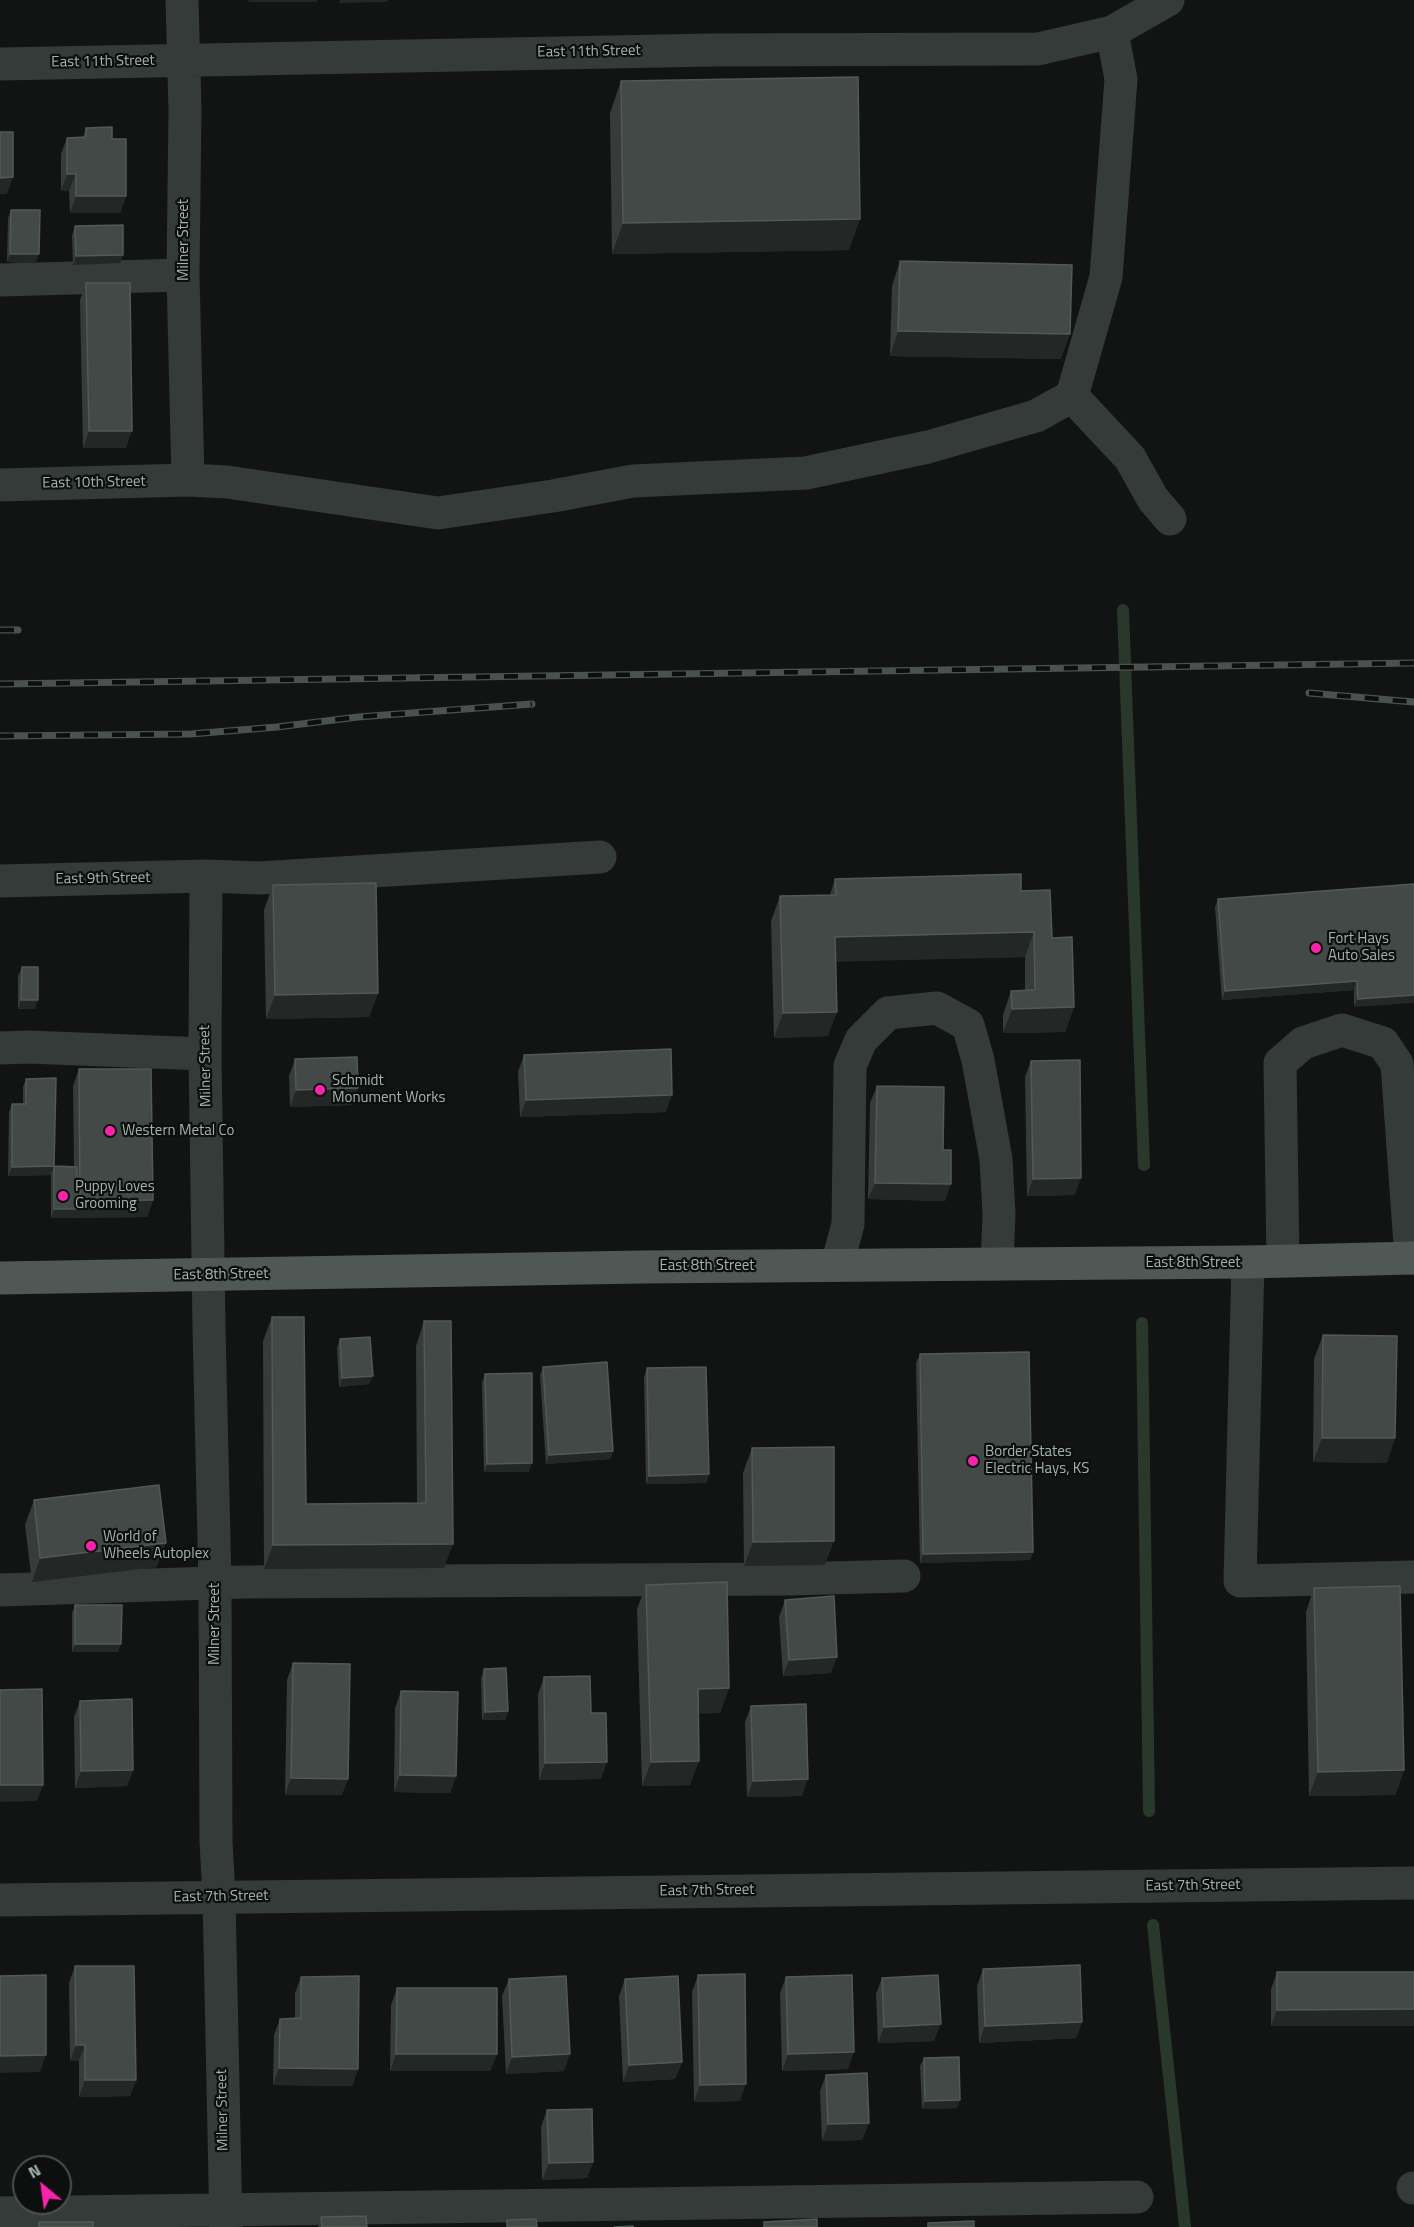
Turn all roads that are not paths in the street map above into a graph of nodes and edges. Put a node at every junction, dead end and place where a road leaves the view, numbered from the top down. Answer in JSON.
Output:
{"nodes":[{"id":1,"x":182,"y":0,"type":"edge"},
{"id":2,"x":1168,"y":0,"type":"edge"},
{"id":3,"x":1112,"y":32,"type":"junction"},
{"id":4,"x":184,"y":61,"type":"junction"},
{"id":5,"x":0,"y":64,"type":"edge"},
{"id":6,"x":183,"y":275,"type":"junction"},
{"id":7,"x":0,"y":280,"type":"edge"},
{"id":8,"x":1072,"y":396,"type":"junction"},
{"id":9,"x":188,"y":480,"type":"junction"},
{"id":10,"x":0,"y":485,"type":"edge"},
{"id":11,"x":1170,"y":519,"type":"dead end"},
{"id":12,"x":600,"y":857,"type":"dead end"},
{"id":13,"x":206,"y":876,"type":"junction"},
{"id":14,"x":0,"y":881,"type":"edge"},
{"id":15,"x":0,"y":1048,"type":"edge"},
{"id":16,"x":205,"y":1054,"type":"junction"},
{"id":17,"x":1413,"y":1258,"type":"edge"},
{"id":18,"x":1283,"y":1260,"type":"junction"},
{"id":19,"x":1248,"y":1262,"type":"junction"},
{"id":20,"x":997,"y":1264,"type":"junction"},
{"id":21,"x":837,"y":1265,"type":"junction"},
{"id":22,"x":209,"y":1276,"type":"junction"},
{"id":23,"x":0,"y":1278,"type":"edge"},
{"id":24,"x":903,"y":1576,"type":"dead end"},
{"id":25,"x":1414,"y":1577,"type":"edge"},
{"id":26,"x":215,"y":1583,"type":"junction"},
{"id":27,"x":0,"y":1590,"type":"edge"},
{"id":28,"x":1414,"y":1883,"type":"edge"},
{"id":29,"x":219,"y":1897,"type":"junction"},
{"id":30,"x":0,"y":1900,"type":"edge"},
{"id":31,"x":1137,"y":2198,"type":"dead end"},
{"id":32,"x":0,"y":2213,"type":"edge"},
{"id":33,"x":226,"y":2218,"type":"edge"}],
"edges":[{"from":1,"to":4,"type":"street","name":"Milner Street"},
{"from":2,"to":3,"type":"street","name":"East 11th Street"},
{"from":3,"to":4,"type":"street","name":"East 11th Street"},
{"from":3,"to":8,"type":"street"},
{"from":4,"to":5,"type":"street","name":"East 11th Street"},
{"from":4,"to":6,"type":"street","name":"Milner Street"},
{"from":6,"to":7,"type":"street"},
{"from":6,"to":9,"type":"street","name":"Milner Street"},
{"from":8,"to":9,"type":"street","name":"East 10th Street"},
{"from":8,"to":11,"type":"street"},
{"from":9,"to":10,"type":"street","name":"East 10th Street"},
{"from":12,"to":13,"type":"street","name":"East 9th Street"},
{"from":13,"to":14,"type":"street","name":"East 9th Street"},
{"from":13,"to":16,"type":"street","name":"Milner Street"},
{"from":15,"to":16,"type":"street"},
{"from":16,"to":22,"type":"street","name":"Milner Street"},
{"from":17,"to":18,"type":"main road","name":"East 8th Street"},
{"from":17,"to":18,"type":"street"},
{"from":18,"to":19,"type":"main road","name":"East 8th Street"},
{"from":19,"to":20,"type":"main road","name":"East 8th Street"},
{"from":19,"to":25,"type":"street"},
{"from":20,"to":21,"type":"main road","name":"East 8th Street"},
{"from":20,"to":21,"type":"street"},
{"from":21,"to":22,"type":"main road","name":"East 8th Street"},
{"from":22,"to":23,"type":"main road","name":"East 8th Street"},
{"from":22,"to":26,"type":"street","name":"Milner Street"},
{"from":24,"to":26,"type":"street"},
{"from":26,"to":27,"type":"street"},
{"from":26,"to":29,"type":"street","name":"Milner Street"},
{"from":28,"to":29,"type":"street","name":"East 7th Street"},
{"from":29,"to":30,"type":"street","name":"East 7th Street"},
{"from":29,"to":33,"type":"street","name":"Milner Street"},
{"from":31,"to":33,"type":"street"},
{"from":32,"to":33,"type":"street"}]}
